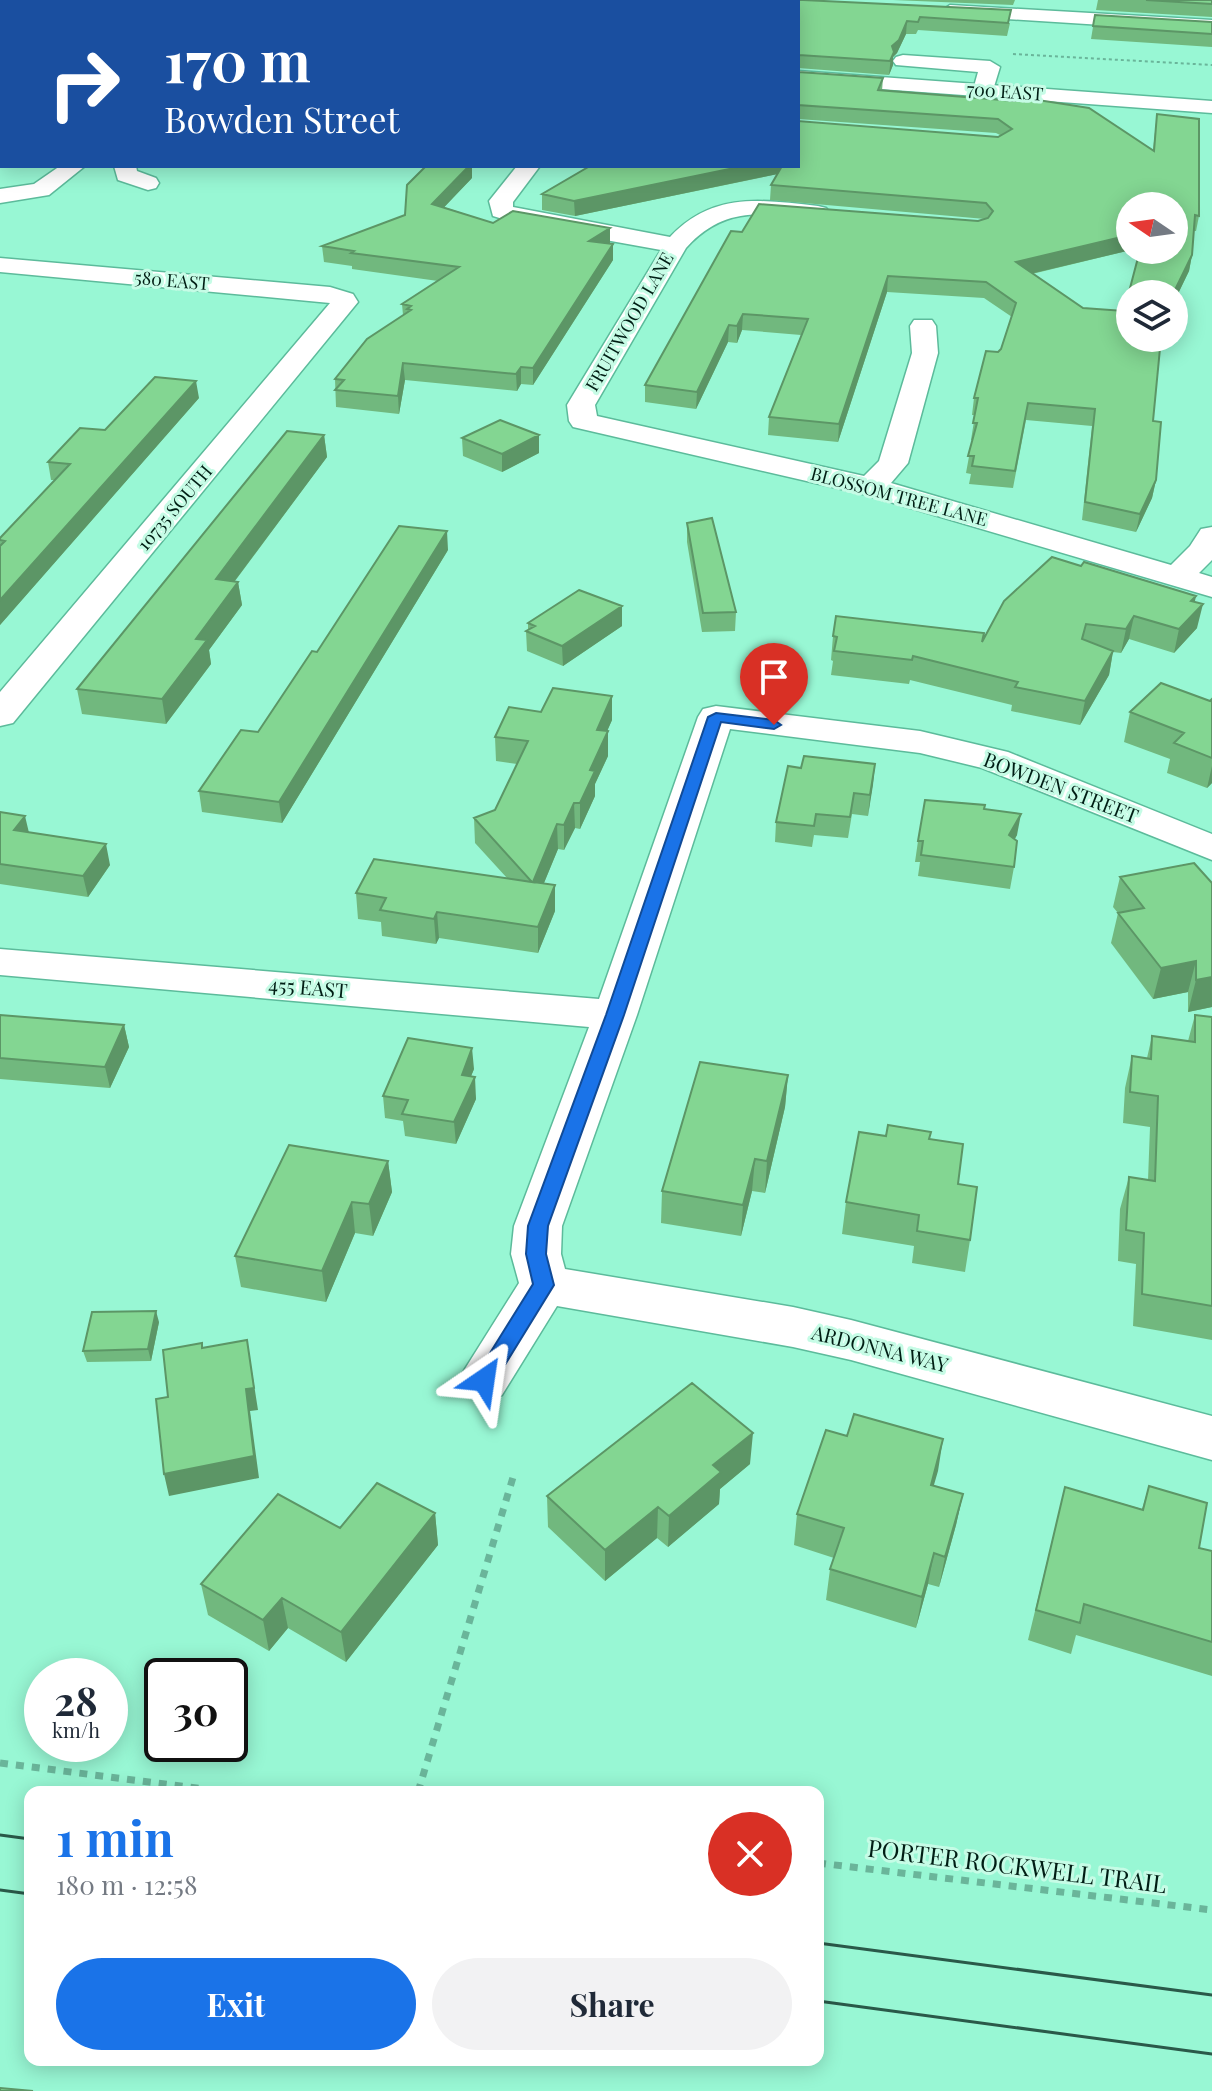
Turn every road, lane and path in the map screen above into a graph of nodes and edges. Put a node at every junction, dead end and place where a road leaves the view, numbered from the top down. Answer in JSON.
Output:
{"nodes":[{"id":1,"x":923,"y":9,"type":"edge"},
{"id":2,"x":1053,"y":9,"type":"edge"},
{"id":3,"x":1212,"y":26,"type":"edge"},
{"id":4,"x":903,"y":61,"type":"dead end"},
{"id":5,"x":800,"y":77,"type":"edge"},
{"id":6,"x":983,"y":90,"type":"junction"},
{"id":7,"x":1212,"y":107,"type":"edge"},
{"id":8,"x":71,"y":168,"type":"edge"},
{"id":9,"x":125,"y":168,"type":"edge"},
{"id":10,"x":527,"y":168,"type":"edge"},
{"id":11,"x":148,"y":183,"type":"dead end"},
{"id":12,"x":0,"y":196,"type":"edge"},
{"id":13,"x":836,"y":214,"type":"edge"},
{"id":14,"x":676,"y":245,"type":"junction"},
{"id":15,"x":0,"y":265,"type":"edge"},
{"id":16,"x":344,"y":299,"type":"joint"},
{"id":17,"x":923,"y":326,"type":"dead end"},
{"id":18,"x":583,"y":421,"type":"joint"},
{"id":19,"x":871,"y":487,"type":"junction"},
{"id":20,"x":1212,"y":536,"type":"edge"},
{"id":21,"x":1177,"y":577,"type":"junction"},
{"id":22,"x":1212,"y":587,"type":"edge"},
{"id":23,"x":0,"y":715,"type":"edge"},
{"id":24,"x":1212,"y":848,"type":"edge"},
{"id":25,"x":0,"y":962,"type":"edge"},
{"id":26,"x":615,"y":1015,"type":"junction"},
{"id":27,"x":544,"y":1285,"type":"junction"},
{"id":28,"x":484,"y":1380,"type":"dead end"},
{"id":29,"x":1212,"y":1438,"type":"edge"},
{"id":30,"x":514,"y":1474,"type":"dead end"},
{"id":31,"x":0,"y":1763,"type":"edge"},
{"id":32,"x":180,"y":1786,"type":"edge"},
{"id":33,"x":420,"y":1786,"type":"edge"},
{"id":34,"x":824,"y":1864,"type":"edge"},
{"id":35,"x":1212,"y":1910,"type":"edge"}],
"edges":[{"from":1,"to":2,"type":"street"},
{"from":2,"to":3,"type":"street"},
{"from":4,"to":6,"type":"street"},
{"from":5,"to":6,"type":"street","name":"700 EAST"},
{"from":6,"to":7,"type":"street","name":"700 EAST"},
{"from":8,"to":12,"type":"street"},
{"from":9,"to":11,"type":"street"},
{"from":10,"to":14,"type":"street"},
{"from":13,"to":14,"type":"street","name":"FRUITWOOD LANE"},
{"from":14,"to":18,"type":"street","name":"FRUITWOOD LANE"},
{"from":15,"to":16,"type":"street","name":"580 EAST"},
{"from":16,"to":23,"type":"street","name":"10735 SOUTH"},
{"from":17,"to":19,"type":"street"},
{"from":18,"to":19,"type":"street","name":"BLOSSOM TREE LANE"},
{"from":19,"to":21,"type":"street","name":"BLOSSOM TREE LANE"},
{"from":20,"to":21,"type":"street"},
{"from":21,"to":22,"type":"street","name":"BLOSSOM TREE LANE"},
{"from":24,"to":26,"type":"street","name":"BOWDEN STREET"},
{"from":25,"to":26,"type":"street","name":"455 EAST"},
{"from":26,"to":27,"type":"street"},
{"from":27,"to":28,"type":"street"},
{"from":27,"to":29,"type":"street","name":"ARDONNA WAY"},
{"from":30,"to":33,"type":"path"},
{"from":31,"to":32,"type":"path"},
{"from":34,"to":35,"type":"path","name":"PORTER ROCKWELL TRAIL"}]}
